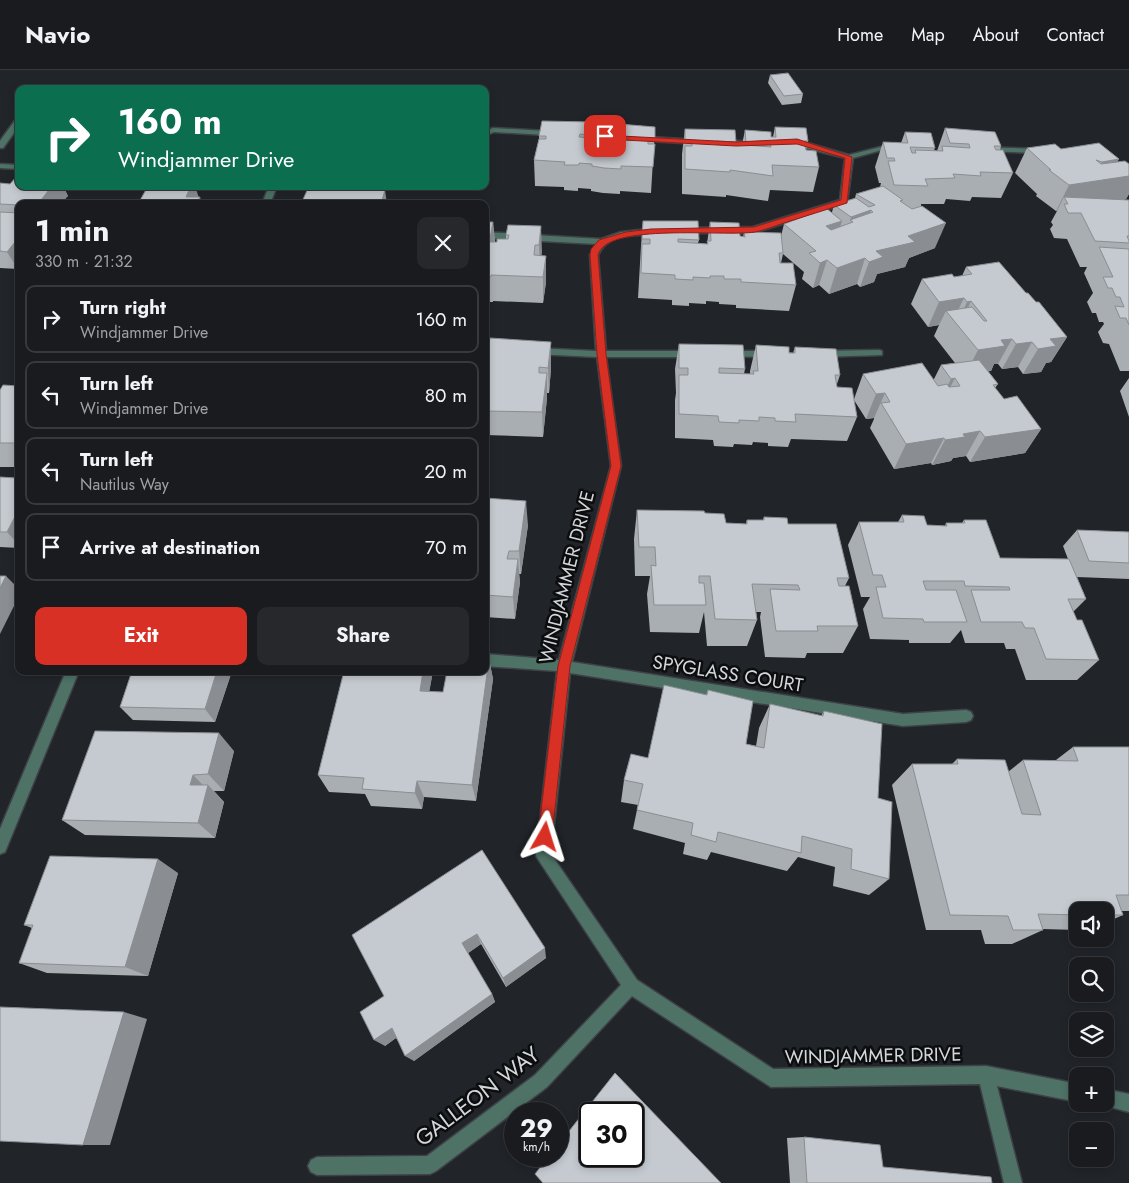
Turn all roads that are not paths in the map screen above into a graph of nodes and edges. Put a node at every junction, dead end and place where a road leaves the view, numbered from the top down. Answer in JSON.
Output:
{"nodes":[{"id":1,"x":15,"y":127,"type":"edge"},
{"id":2,"x":489,"y":132,"type":"edge"},
{"id":3,"x":780,"y":142,"type":"edge"},
{"id":4,"x":771,"y":143,"type":"edge"},
{"id":5,"x":909,"y":145,"type":"edge"},
{"id":6,"x":0,"y":146,"type":"edge"},
{"id":7,"x":977,"y":148,"type":"edge"},
{"id":8,"x":1046,"y":152,"type":"edge"},
{"id":9,"x":849,"y":157,"type":"junction"},
{"id":10,"x":0,"y":166,"type":"edge"},
{"id":11,"x":15,"y":167,"type":"edge"},
{"id":12,"x":489,"y":235,"type":"edge"},
{"id":13,"x":602,"y":242,"type":"junction"},
{"id":14,"x":524,"y":351,"type":"edge"},
{"id":15,"x":879,"y":353,"type":"dead end"},
{"id":16,"x":601,"y":354,"type":"junction"},
{"id":17,"x":700,"y":354,"type":"edge"},
{"id":18,"x":720,"y":354,"type":"edge"},
{"id":19,"x":780,"y":354,"type":"edge"},
{"id":20,"x":810,"y":354,"type":"edge"},
{"id":21,"x":489,"y":660,"type":"edge"},
{"id":22,"x":564,"y":666,"type":"junction"},
{"id":23,"x":71,"y":675,"type":"edge"},
{"id":24,"x":966,"y":716,"type":"dead end"},
{"id":25,"x":0,"y":848,"type":"edge"},
{"id":26,"x":631,"y":986,"type":"junction"},
{"id":27,"x":986,"y":1075,"type":"junction"},
{"id":28,"x":1069,"y":1091,"type":"edge"},
{"id":29,"x":1114,"y":1100,"type":"edge"},
{"id":30,"x":1129,"y":1103,"type":"edge"},
{"id":31,"x":317,"y":1166,"type":"dead end"},
{"id":32,"x":1013,"y":1183,"type":"edge"}],
"edges":[{"from":1,"to":6,"type":"street"},
{"from":2,"to":4,"type":"street"},
{"from":3,"to":9,"type":"street"},
{"from":5,"to":9,"type":"street"},
{"from":7,"to":8,"type":"street"},
{"from":9,"to":13,"type":"street"},
{"from":10,"to":11,"type":"street"},
{"from":12,"to":13,"type":"street"},
{"from":13,"to":16,"type":"street","name":"WINDJAMMER DRIVE"},
{"from":14,"to":16,"type":"street"},
{"from":15,"to":20,"type":"street"},
{"from":16,"to":17,"type":"street"},
{"from":16,"to":22,"type":"street","name":"WINDJAMMER DRIVE"},
{"from":18,"to":19,"type":"street"},
{"from":21,"to":22,"type":"street","name":"SPYGLASS COURT"},
{"from":22,"to":24,"type":"street","name":"SPYGLASS COURT"},
{"from":22,"to":26,"type":"street","name":"WINDJAMMER DRIVE"},
{"from":23,"to":25,"type":"street"},
{"from":26,"to":27,"type":"street","name":"WINDJAMMER DRIVE"},
{"from":26,"to":31,"type":"street","name":"GALLEON WAY"},
{"from":27,"to":28,"type":"street","name":"WINDJAMMER DRIVE"},
{"from":27,"to":32,"type":"street"},
{"from":29,"to":30,"type":"street"}]}
